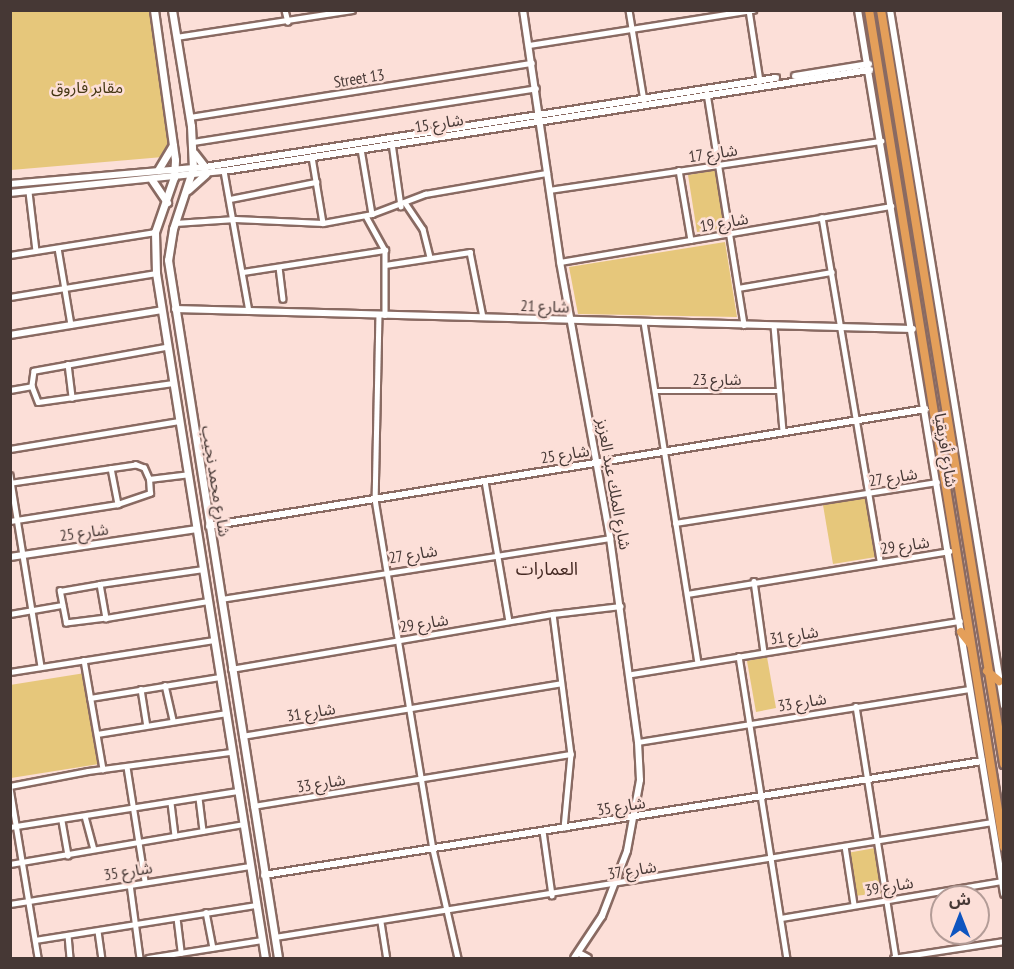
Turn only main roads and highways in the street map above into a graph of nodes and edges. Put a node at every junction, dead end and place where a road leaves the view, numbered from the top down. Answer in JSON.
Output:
{"nodes":[{"id":1,"x":154,"y":10,"type":"edge"},
{"id":2,"x":172,"y":10,"type":"edge"},
{"id":3,"x":869,"y":10,"type":"edge"},
{"id":4,"x":881,"y":10,"type":"edge"},
{"id":5,"x":887,"y":49,"type":"junction"},
{"id":6,"x":876,"y":51,"type":"junction"},
{"id":7,"x":891,"y":70,"type":"junction"},
{"id":8,"x":880,"y":73,"type":"junction"},
{"id":9,"x":174,"y":143,"type":"junction"},
{"id":10,"x":192,"y":145,"type":"junction"},
{"id":11,"x":158,"y":170,"type":"road end"},
{"id":12,"x":152,"y":180,"type":"road end"},
{"id":13,"x":182,"y":200,"type":"junction"},
{"id":14,"x":167,"y":205,"type":"junction"},
{"id":15,"x":961,"y":632,"type":"road end"},
{"id":16,"x":972,"y":646,"type":"junction"},
{"id":17,"x":987,"y":671,"type":"junction"},
{"id":18,"x":999,"y":681,"type":"road end"},
{"id":19,"x":1004,"y":764,"type":"edge"},
{"id":20,"x":1004,"y":847,"type":"edge"},
{"id":21,"x":266,"y":958,"type":"edge"},
{"id":22,"x":278,"y":958,"type":"edge"}],
"edges":[{"from":1,"to":9,"type":"main road","name":"شارع محمد نجيب"},
{"from":2,"to":10,"type":"main road","name":"شارع محمد نجيب"},
{"from":3,"to":6,"type":"highway","name":"شارع أفريقيا"},
{"from":4,"to":5,"type":"highway","name":"شارع أفريقيا"},
{"from":5,"to":6,"type":"highway"},
{"from":5,"to":7,"type":"highway","name":"شارع أفريقيا"},
{"from":6,"to":8,"type":"highway","name":"شارع أفريقيا"},
{"from":7,"to":8,"type":"highway"},
{"from":7,"to":17,"type":"highway","name":"شارع أفريقيا"},
{"from":8,"to":16,"type":"highway","name":"شارع أفريقيا"},
{"from":9,"to":11,"type":"main road"},
{"from":9,"to":14,"type":"main road","name":"شارع محمد نجيب"},
{"from":10,"to":13,"type":"main road","name":"شارع محمد نجيب"},
{"from":10,"to":13,"type":"main road"},
{"from":12,"to":14,"type":"main road"},
{"from":13,"to":22,"type":"main road","name":"شارع محمد نجيب"},
{"from":14,"to":21,"type":"main road","name":"شارع محمد نجيب"},
{"from":15,"to":16,"type":"highway"},
{"from":16,"to":20,"type":"highway","name":"شارع أفريقيا"},
{"from":17,"to":18,"type":"highway"},
{"from":17,"to":19,"type":"highway","name":"شارع أفريقيا"}]}
